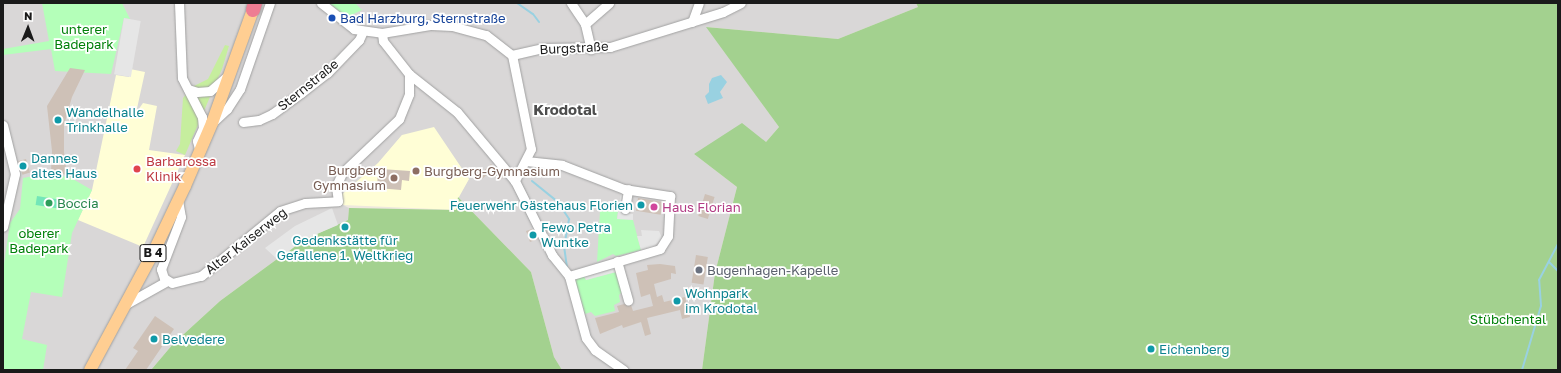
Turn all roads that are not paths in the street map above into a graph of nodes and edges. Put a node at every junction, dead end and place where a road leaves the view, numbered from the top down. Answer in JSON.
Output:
{"nodes":[{"id":1,"x":179,"y":3,"type":"edge"},
{"id":2,"x":270,"y":3,"type":"edge"},
{"id":3,"x":321,"y":3,"type":"edge"},
{"id":4,"x":571,"y":3,"type":"edge"},
{"id":5,"x":609,"y":3,"type":"edge"},
{"id":6,"x":699,"y":3,"type":"edge"},
{"id":7,"x":741,"y":3,"type":"edge"},
{"id":8,"x":254,"y":7,"type":"edge"},
{"id":9,"x":692,"y":22,"type":"junction"},
{"id":10,"x":585,"y":24,"type":"junction"},
{"id":11,"x":363,"y":31,"type":"junction"},
{"id":12,"x":382,"y":33,"type":"junction"},
{"id":13,"x":591,"y":48,"type":"junction"},
{"id":14,"x":512,"y":55,"type":"junction"},
{"id":15,"x":230,"y":74,"type":"junction"},
{"id":16,"x":409,"y":74,"type":"junction"},
{"id":17,"x":188,"y":89,"type":"junction"},
{"id":18,"x":243,"y":122,"type":"dead end"},
{"id":19,"x":212,"y":123,"type":"junction"},
{"id":20,"x":3,"y":125,"type":"edge"},
{"id":21,"x":200,"y":152,"type":"junction"},
{"id":22,"x":526,"y":161,"type":"junction"},
{"id":23,"x":515,"y":181,"type":"junction"},
{"id":24,"x":628,"y":189,"type":"junction"},
{"id":25,"x":178,"y":200,"type":"junction"},
{"id":26,"x":625,"y":209,"type":"dead end"},
{"id":27,"x":3,"y":227,"type":"edge"},
{"id":28,"x":617,"y":262,"type":"junction"},
{"id":29,"x":569,"y":276,"type":"junction"},
{"id":30,"x":170,"y":282,"type":"junction"},
{"id":31,"x":628,"y":300,"type":"dead end"},
{"id":32,"x":126,"y":304,"type":"junction"},
{"id":33,"x":90,"y":370,"type":"edge"},
{"id":34,"x":624,"y":370,"type":"edge"}],
"edges":[{"from":1,"to":17,"type":"street"},
{"from":2,"to":19,"type":"street"},
{"from":3,"to":11,"type":"street"},
{"from":4,"to":10,"type":"street"},
{"from":5,"to":10,"type":"street"},
{"from":6,"to":9,"type":"street"},
{"from":7,"to":9,"type":"street","name":"Burgstraße"},
{"from":8,"to":15,"type":"main road","number":"B 4"},
{"from":9,"to":13,"type":"street","name":"Burgstraße"},
{"from":10,"to":13,"type":"street"},
{"from":11,"to":12,"type":"street"},
{"from":11,"to":18,"type":"street","name":"Sternstraße"},
{"from":12,"to":14,"type":"street"},
{"from":12,"to":16,"type":"street"},
{"from":13,"to":14,"type":"street","name":"Burgstraße"},
{"from":14,"to":22,"type":"street"},
{"from":15,"to":17,"type":"street"},
{"from":15,"to":19,"type":"main road","number":"B 4"},
{"from":16,"to":23,"type":"street"},
{"from":16,"to":30,"type":"street","name":"Alter Kaiserweg"},
{"from":17,"to":21,"type":"street"},
{"from":19,"to":21,"type":"main road","number":"B 4"},
{"from":20,"to":27,"type":"street"},
{"from":21,"to":25,"type":"main road","number":"B 4"},
{"from":22,"to":23,"type":"street"},
{"from":22,"to":24,"type":"street"},
{"from":23,"to":29,"type":"street"},
{"from":24,"to":26,"type":"street"},
{"from":24,"to":28,"type":"street"},
{"from":25,"to":30,"type":"street"},
{"from":25,"to":32,"type":"main road","number":"B 4"},
{"from":28,"to":29,"type":"street"},
{"from":28,"to":31,"type":"street"},
{"from":29,"to":34,"type":"street"},
{"from":30,"to":32,"type":"street","name":"Alter Kaiserweg"},
{"from":32,"to":33,"type":"main road","number":"B 4"}]}
